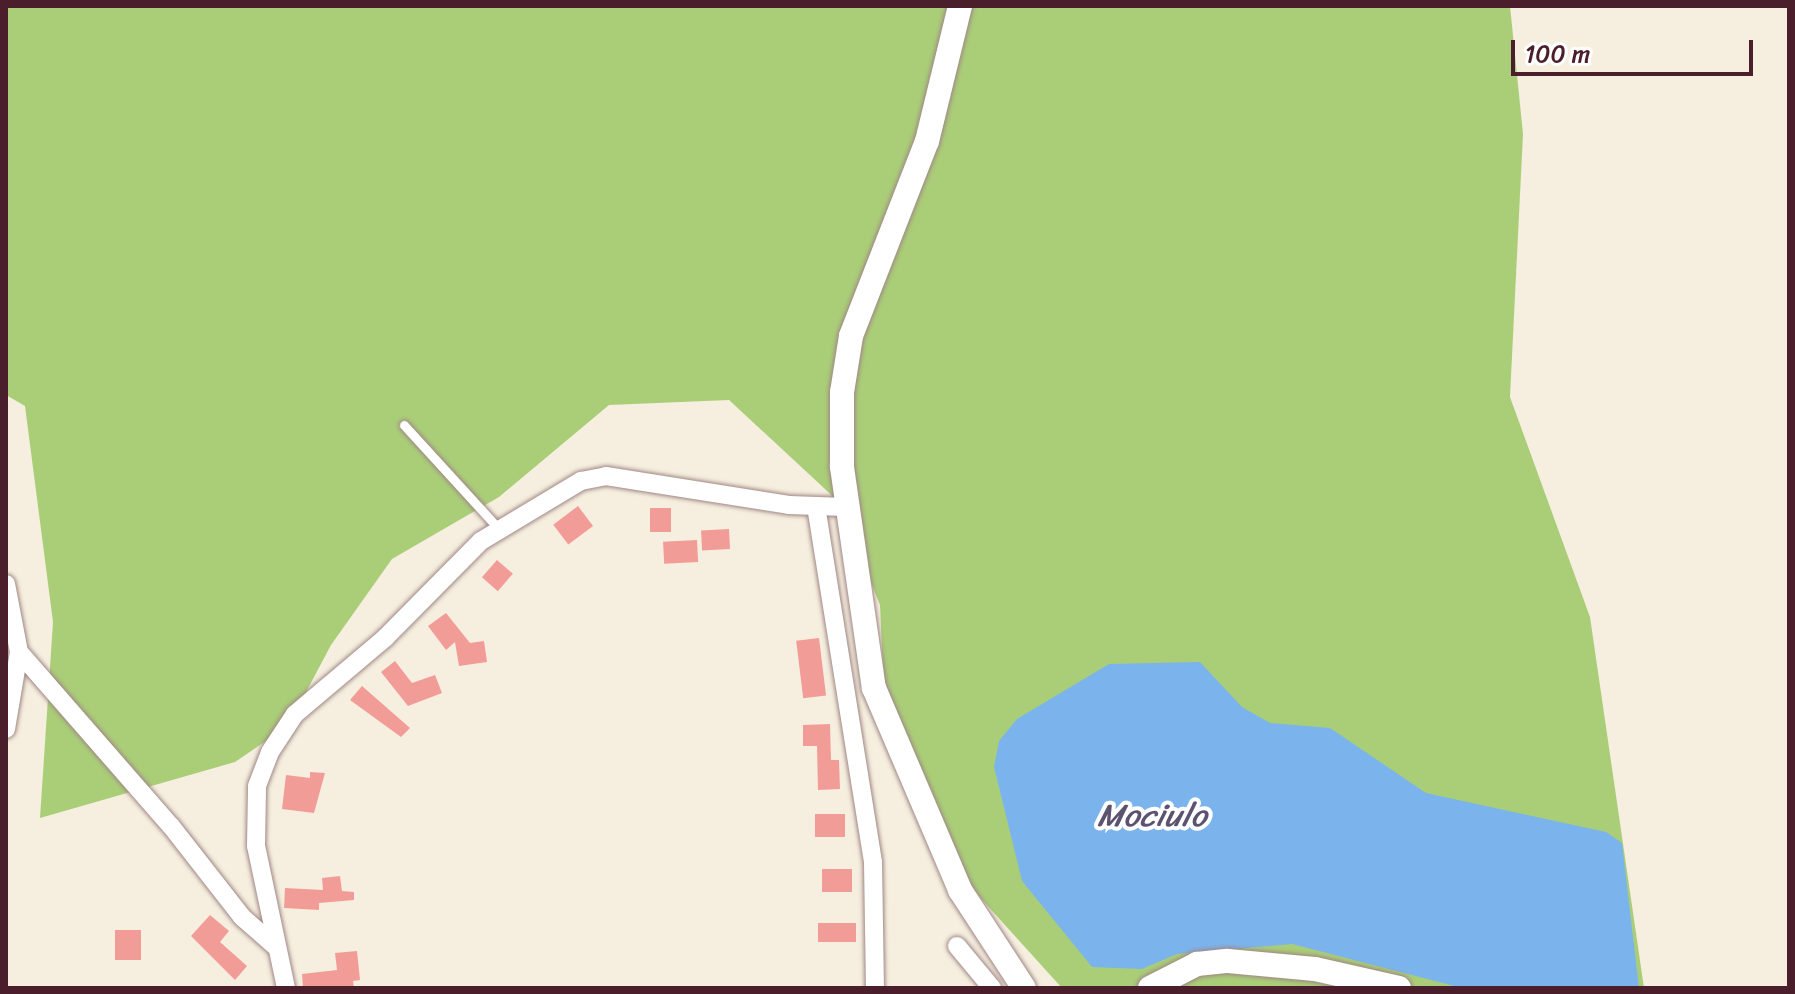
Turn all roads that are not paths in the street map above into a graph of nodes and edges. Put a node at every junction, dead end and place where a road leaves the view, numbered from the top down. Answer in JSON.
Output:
{"nodes":[{"id":1,"x":960,"y":6,"type":"edge"},
{"id":2,"x":404,"y":425,"type":"dead end"},
{"id":3,"x":816,"y":506,"type":"junction"},
{"id":4,"x":845,"y":507,"type":"junction"},
{"id":5,"x":498,"y":528,"type":"junction"},
{"id":6,"x":6,"y":584,"type":"edge"},
{"id":7,"x":19,"y":652,"type":"junction"},
{"id":8,"x":6,"y":729,"type":"edge"},
{"id":9,"x":275,"y":946,"type":"junction"},
{"id":10,"x":957,"y":946,"type":"dead end"},
{"id":11,"x":286,"y":988,"type":"edge"},
{"id":12,"x":875,"y":988,"type":"edge"},
{"id":13,"x":992,"y":988,"type":"edge"},
{"id":14,"x":1024,"y":988,"type":"edge"},
{"id":15,"x":1150,"y":988,"type":"edge"},
{"id":16,"x":1399,"y":988,"type":"edge"}],
"edges":[{"from":1,"to":4,"type":"street"},
{"from":2,"to":5,"type":"lane"},
{"from":3,"to":4,"type":"street"},
{"from":3,"to":5,"type":"street"},
{"from":3,"to":12,"type":"street"},
{"from":4,"to":14,"type":"street"},
{"from":5,"to":9,"type":"street"},
{"from":6,"to":7,"type":"street"},
{"from":7,"to":8,"type":"street"},
{"from":7,"to":9,"type":"street"},
{"from":9,"to":11,"type":"street"},
{"from":10,"to":13,"type":"street"},
{"from":15,"to":16,"type":"street"}]}
